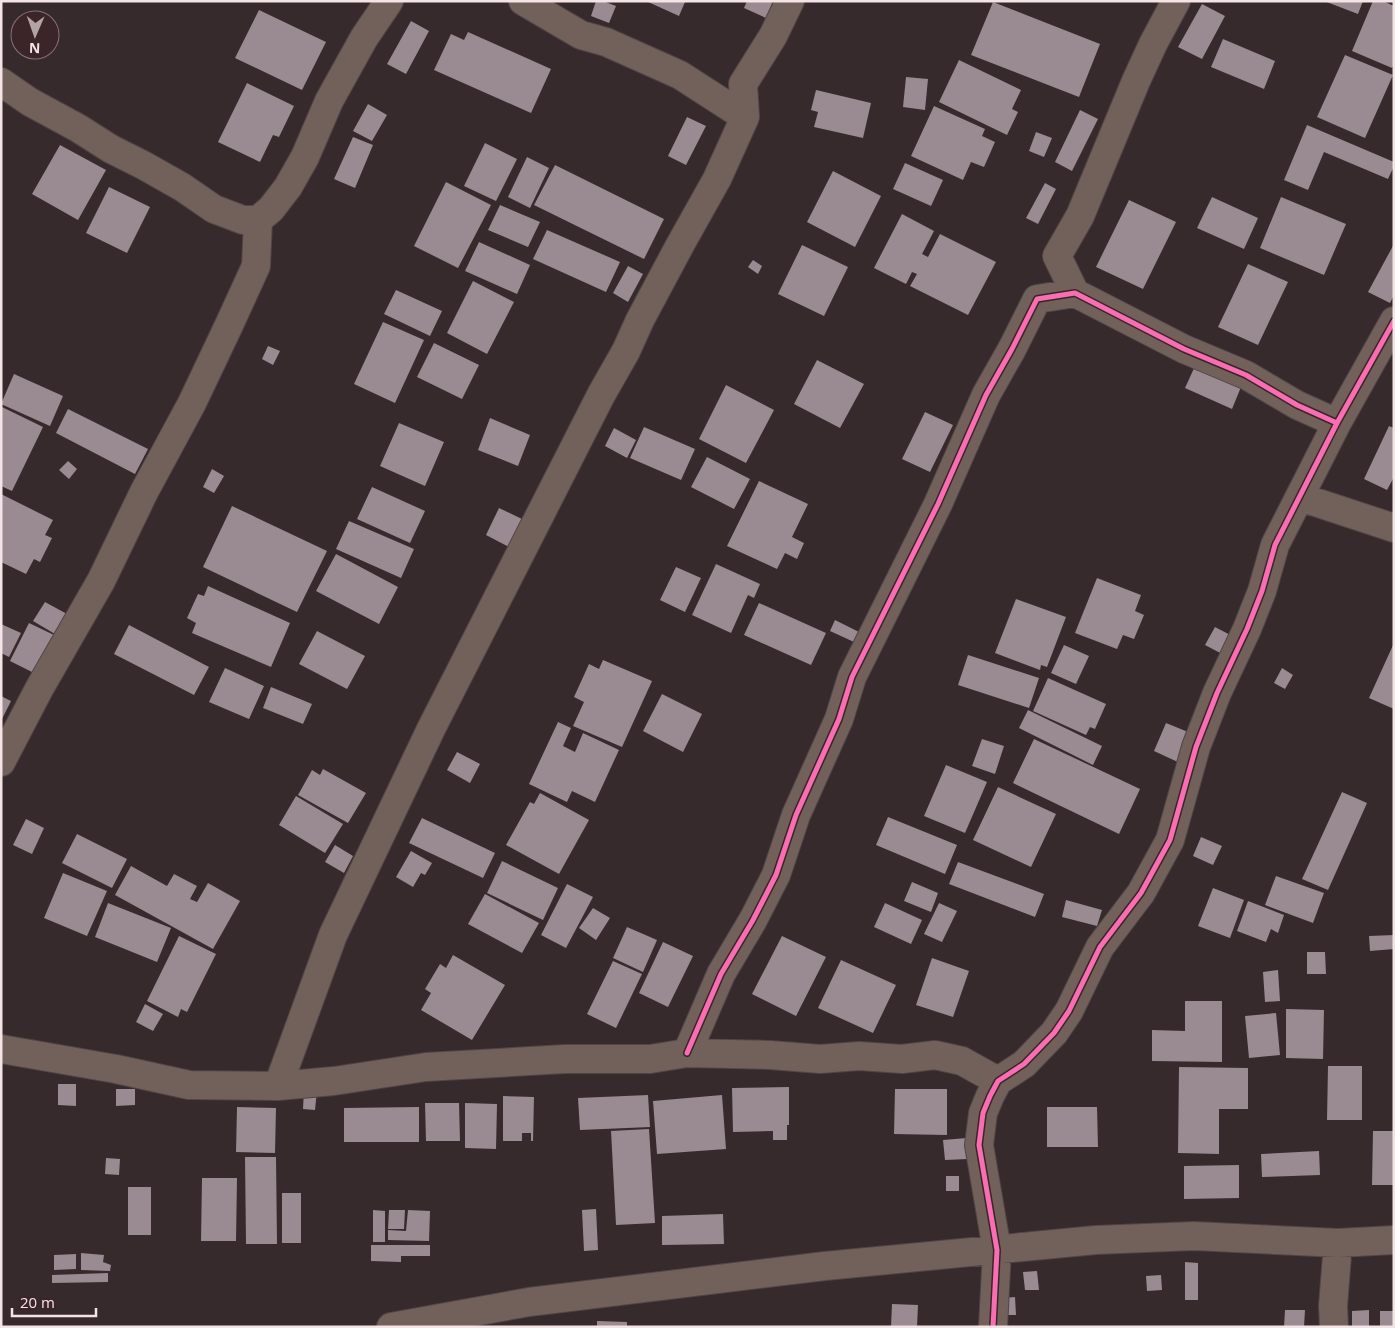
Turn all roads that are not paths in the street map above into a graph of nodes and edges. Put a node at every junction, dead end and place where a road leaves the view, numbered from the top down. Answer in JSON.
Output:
{"nodes":[{"id":1,"x":389,"y":1,"type":"edge"},
{"id":2,"x":523,"y":1,"type":"edge"},
{"id":3,"x":790,"y":1,"type":"edge"},
{"id":4,"x":1176,"y":1,"type":"edge"},
{"id":5,"x":1,"y":82,"type":"edge"},
{"id":6,"x":745,"y":117,"type":"junction"},
{"id":7,"x":258,"y":220,"type":"junction"},
{"id":8,"x":1057,"y":256,"type":"junction"},
{"id":9,"x":1075,"y":293,"type":"junction"},
{"id":10,"x":1037,"y":299,"type":"junction"},
{"id":11,"x":1394,"y":321,"type":"edge"},
{"id":12,"x":1337,"y":422,"type":"junction"},
{"id":13,"x":1300,"y":497,"type":"junction"},
{"id":14,"x":1394,"y":528,"type":"edge"},
{"id":15,"x":1,"y":762,"type":"edge"},
{"id":16,"x":1,"y":1049,"type":"edge"},
{"id":17,"x":687,"y":1053,"type":"junction"},
{"id":18,"x":998,"y":1081,"type":"junction"},
{"id":19,"x":278,"y":1086,"type":"junction"},
{"id":20,"x":1394,"y":1240,"type":"edge"},
{"id":21,"x":1338,"y":1243,"type":"junction"},
{"id":22,"x":997,"y":1250,"type":"junction"},
{"id":23,"x":391,"y":1327,"type":"edge"},
{"id":24,"x":993,"y":1327,"type":"edge"},
{"id":25,"x":1334,"y":1327,"type":"edge"}],
"edges":[{"from":1,"to":7,"type":"street"},
{"from":2,"to":6,"type":"street"},
{"from":3,"to":6,"type":"street"},
{"from":4,"to":8,"type":"street"},
{"from":5,"to":7,"type":"street"},
{"from":6,"to":19,"type":"street"},
{"from":7,"to":15,"type":"street"},
{"from":8,"to":9,"type":"street"},
{"from":8,"to":10,"type":"street"},
{"from":9,"to":10,"type":"street"},
{"from":9,"to":12,"type":"street"},
{"from":10,"to":17,"type":"street"},
{"from":11,"to":12,"type":"street"},
{"from":12,"to":13,"type":"street"},
{"from":13,"to":14,"type":"street"},
{"from":13,"to":18,"type":"street"},
{"from":16,"to":19,"type":"street"},
{"from":17,"to":18,"type":"street"},
{"from":17,"to":19,"type":"street"},
{"from":18,"to":22,"type":"street"},
{"from":20,"to":21,"type":"street"},
{"from":21,"to":22,"type":"street"},
{"from":21,"to":25,"type":"street"},
{"from":22,"to":23,"type":"street"},
{"from":22,"to":24,"type":"street"}]}
